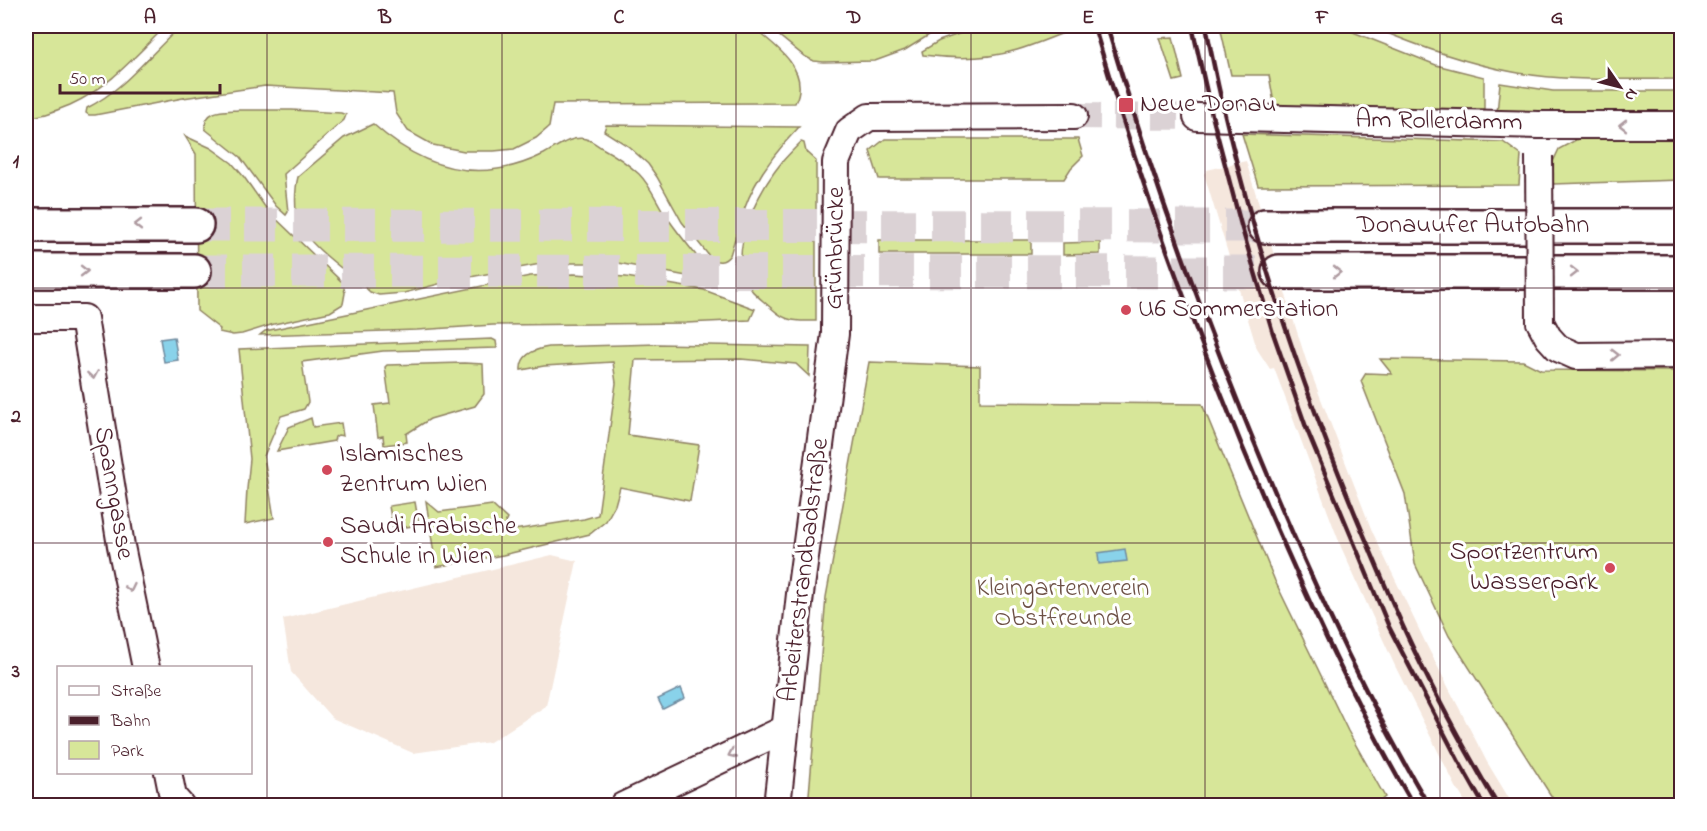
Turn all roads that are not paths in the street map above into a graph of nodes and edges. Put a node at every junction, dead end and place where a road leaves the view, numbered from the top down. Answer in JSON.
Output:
{"nodes":[{"id":1,"x":1074,"y":116,"type":"tunnel mouth"},
{"id":2,"x":1197,"y":117,"type":"tunnel mouth"},
{"id":3,"x":1539,"y":125,"type":"junction"},
{"id":4,"x":1682,"y":125,"type":"edge"},
{"id":5,"x":1682,"y":220,"type":"edge"},
{"id":6,"x":32,"y":225,"type":"edge"},
{"id":7,"x":196,"y":225,"type":"tunnel mouth"},
{"id":8,"x":1265,"y":226,"type":"tunnel mouth"},
{"id":9,"x":1639,"y":226,"type":"junction"},
{"id":10,"x":1682,"y":226,"type":"edge"},
{"id":11,"x":26,"y":271,"type":"edge"},
{"id":12,"x":195,"y":271,"type":"tunnel mouth"},
{"id":13,"x":1279,"y":272,"type":"tunnel mouth"},
{"id":14,"x":1682,"y":272,"type":"edge"},
{"id":15,"x":26,"y":318,"type":"edge"},
{"id":16,"x":835,"y":334,"type":"joint"},
{"id":17,"x":1682,"y":355,"type":"edge"},
{"id":18,"x":146,"y":666,"type":"edge"},
{"id":19,"x":785,"y":729,"type":"junction"},
{"id":20,"x":168,"y":774,"type":"edge"},
{"id":21,"x":180,"y":806,"type":"edge"},
{"id":22,"x":623,"y":806,"type":"edge"},
{"id":23,"x":777,"y":806,"type":"edge"}],
"edges":[{"from":1,"to":16,"type":"street","name":"Grünbrücke"},
{"from":2,"to":3,"type":"street","name":"Am Rollerdamm"},
{"from":4,"to":3,"type":"street","name":"Am Rollerdamm","one_way":true},
{"from":3,"to":17,"type":"street","one_way":true,"bridge":true},
{"from":5,"to":9,"type":"highway"},
{"from":7,"to":6,"type":"highway","one_way":true},
{"from":8,"to":9,"type":"highway","name":"Donauufer Autobahn"},
{"from":9,"to":10,"type":"highway","name":"Donauufer Autobahn"},
{"from":11,"to":12,"type":"highway","one_way":true},
{"from":13,"to":14,"type":"highway","name":"Donauufer Autobahn","one_way":true},
{"from":15,"to":18,"type":"street","name":"Spanngasse","one_way":true},
{"from":16,"to":19,"type":"street","name":"Arbeiterstrandbadstraße"},
{"from":19,"to":22,"type":"street","one_way":true},
{"from":19,"to":23,"type":"street","name":"Arbeiterstrandbadstraße"},
{"from":20,"to":21,"type":"street"}]}
